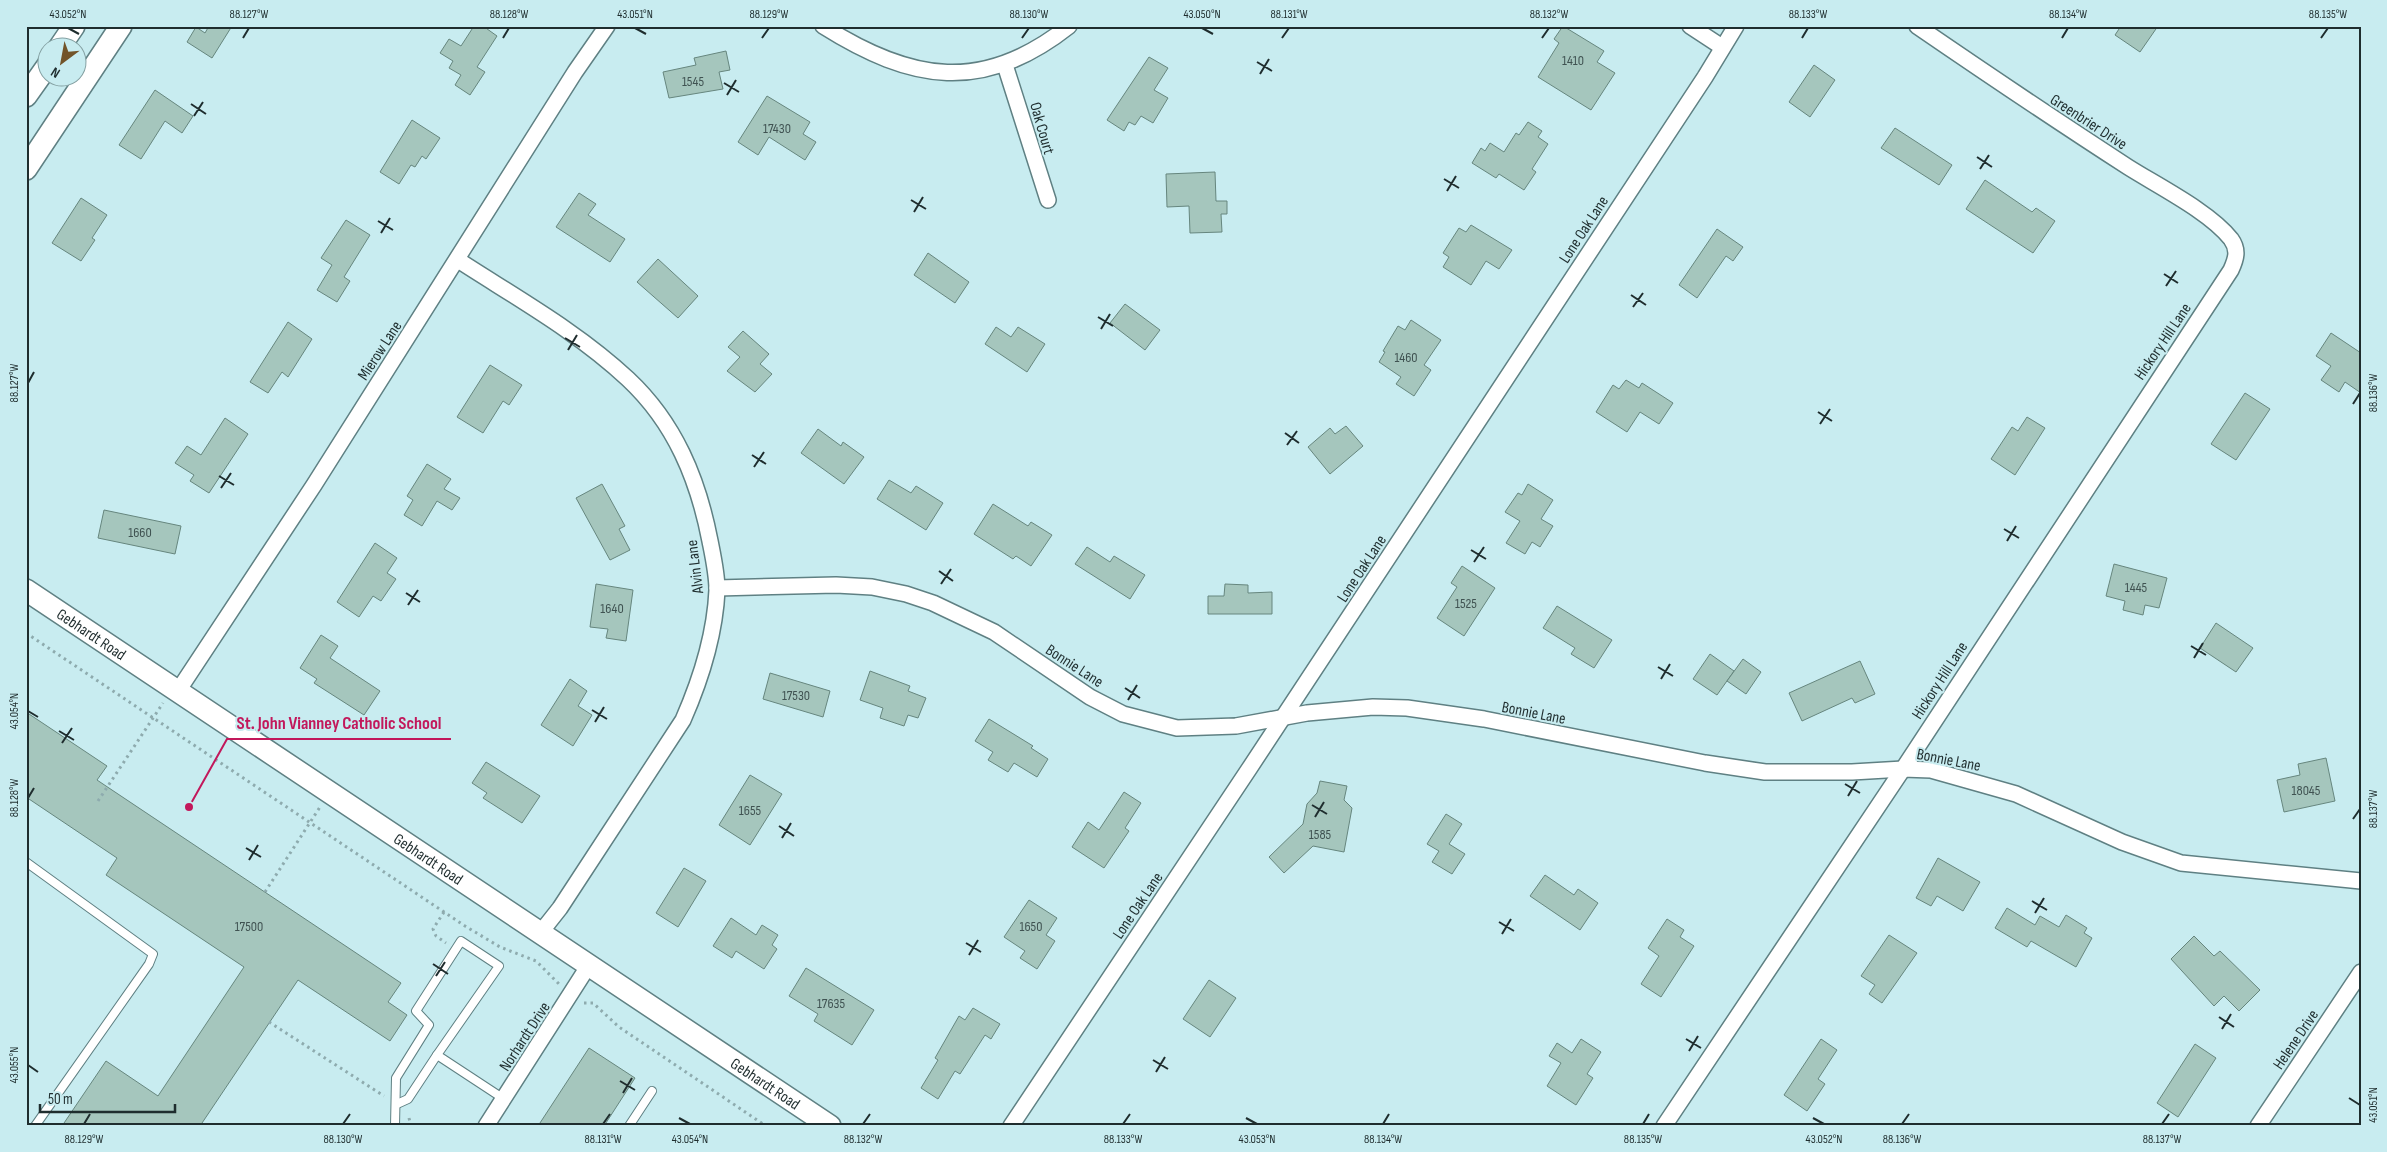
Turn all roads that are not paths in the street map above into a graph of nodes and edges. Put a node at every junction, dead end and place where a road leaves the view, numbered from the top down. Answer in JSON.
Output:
{"nodes":[{"id":1,"x":74,"y":26,"type":"edge"},
{"id":2,"x":121,"y":26,"type":"edge"},
{"id":3,"x":607,"y":26,"type":"edge"},
{"id":4,"x":823,"y":26,"type":"edge"},
{"id":5,"x":1069,"y":26,"type":"edge"},
{"id":6,"x":1690,"y":26,"type":"edge"},
{"id":7,"x":1736,"y":26,"type":"edge"},
{"id":8,"x":1917,"y":26,"type":"edge"},
{"id":9,"x":66,"y":38,"type":"edge"},
{"id":10,"x":1722,"y":47,"type":"junction"},
{"id":11,"x":1005,"y":65,"type":"junction"},
{"id":12,"x":38,"y":79,"type":"edge"},
{"id":13,"x":26,"y":96,"type":"edge"},
{"id":14,"x":26,"y":169,"type":"edge"},
{"id":15,"x":1048,"y":200,"type":"dead end"},
{"id":16,"x":2236,"y":249,"type":"joint"},
{"id":17,"x":458,"y":260,"type":"junction"},
{"id":18,"x":717,"y":588,"type":"junction"},
{"id":19,"x":26,"y":590,"type":"edge"},
{"id":20,"x":175,"y":690,"type":"junction"},
{"id":21,"x":1282,"y":718,"type":"junction"},
{"id":22,"x":1903,"y":769,"type":"junction"},
{"id":23,"x":26,"y":862,"type":"edge"},
{"id":24,"x":2361,"y":881,"type":"edge"},
{"id":25,"x":541,"y":932,"type":"junction"},
{"id":26,"x":589,"y":965,"type":"junction"},
{"id":27,"x":2361,"y":972,"type":"edge"},
{"id":28,"x":437,"y":1055,"type":"junction"},
{"id":29,"x":652,"y":1091,"type":"dead end"},
{"id":30,"x":504,"y":1099,"type":"junction"},
{"id":31,"x":397,"y":1104,"type":"junction"},
{"id":32,"x":26,"y":1121,"type":"edge"},
{"id":33,"x":34,"y":1126,"type":"edge"},
{"id":34,"x":395,"y":1126,"type":"edge"},
{"id":35,"x":486,"y":1126,"type":"edge"},
{"id":36,"x":629,"y":1126,"type":"edge"},
{"id":37,"x":830,"y":1126,"type":"edge"},
{"id":38,"x":1010,"y":1126,"type":"edge"},
{"id":39,"x":1664,"y":1126,"type":"edge"},
{"id":40,"x":2258,"y":1126,"type":"edge"}],
"edges":[{"from":1,"to":9,"type":"street"},
{"from":2,"to":14,"type":"street"},
{"from":3,"to":17,"type":"street","name":"Mierow Lane"},
{"from":4,"to":11,"type":"street"},
{"from":5,"to":11,"type":"street"},
{"from":6,"to":10,"type":"street"},
{"from":7,"to":10,"type":"street","name":"Lone Oak Lane"},
{"from":8,"to":16,"type":"street","name":"Greenbrier Drive"},
{"from":10,"to":21,"type":"street","name":"Lone Oak Lane"},
{"from":11,"to":15,"type":"street","name":"Oak Court"},
{"from":12,"to":13,"type":"street"},
{"from":16,"to":22,"type":"street","name":"Hickory Hill Lane"},
{"from":17,"to":18,"type":"street","name":"Alvin Lane"},
{"from":17,"to":20,"type":"street","name":"Mierow Lane"},
{"from":18,"to":21,"type":"street","name":"Bonnie Lane"},
{"from":18,"to":25,"type":"street","name":"Alvin Lane"},
{"from":19,"to":20,"type":"street","name":"Gebhardt Road"},
{"from":20,"to":25,"type":"street","name":"Gebhardt Road"},
{"from":21,"to":22,"type":"street","name":"Bonnie Lane"},
{"from":21,"to":38,"type":"street","name":"Lone Oak Lane"},
{"from":22,"to":24,"type":"street","name":"Bonnie Lane"},
{"from":22,"to":39,"type":"street","name":"Hickory Hill Lane"},
{"from":23,"to":33,"type":"lane"},
{"from":25,"to":26,"type":"street","name":"Gebhardt Road"},
{"from":26,"to":30,"type":"street","name":"Norhardt Drive"},
{"from":26,"to":37,"type":"street","name":"Gebhardt Road"},
{"from":27,"to":40,"type":"street","name":"Helene Drive"},
{"from":28,"to":30,"type":"lane"},
{"from":28,"to":31,"type":"lane"},
{"from":28,"to":31,"type":"lane"},
{"from":29,"to":36,"type":"lane"},
{"from":30,"to":35,"type":"street","name":"Norhardt Drive"},
{"from":31,"to":34,"type":"lane"},
{"from":32,"to":33,"type":"lane"}]}
